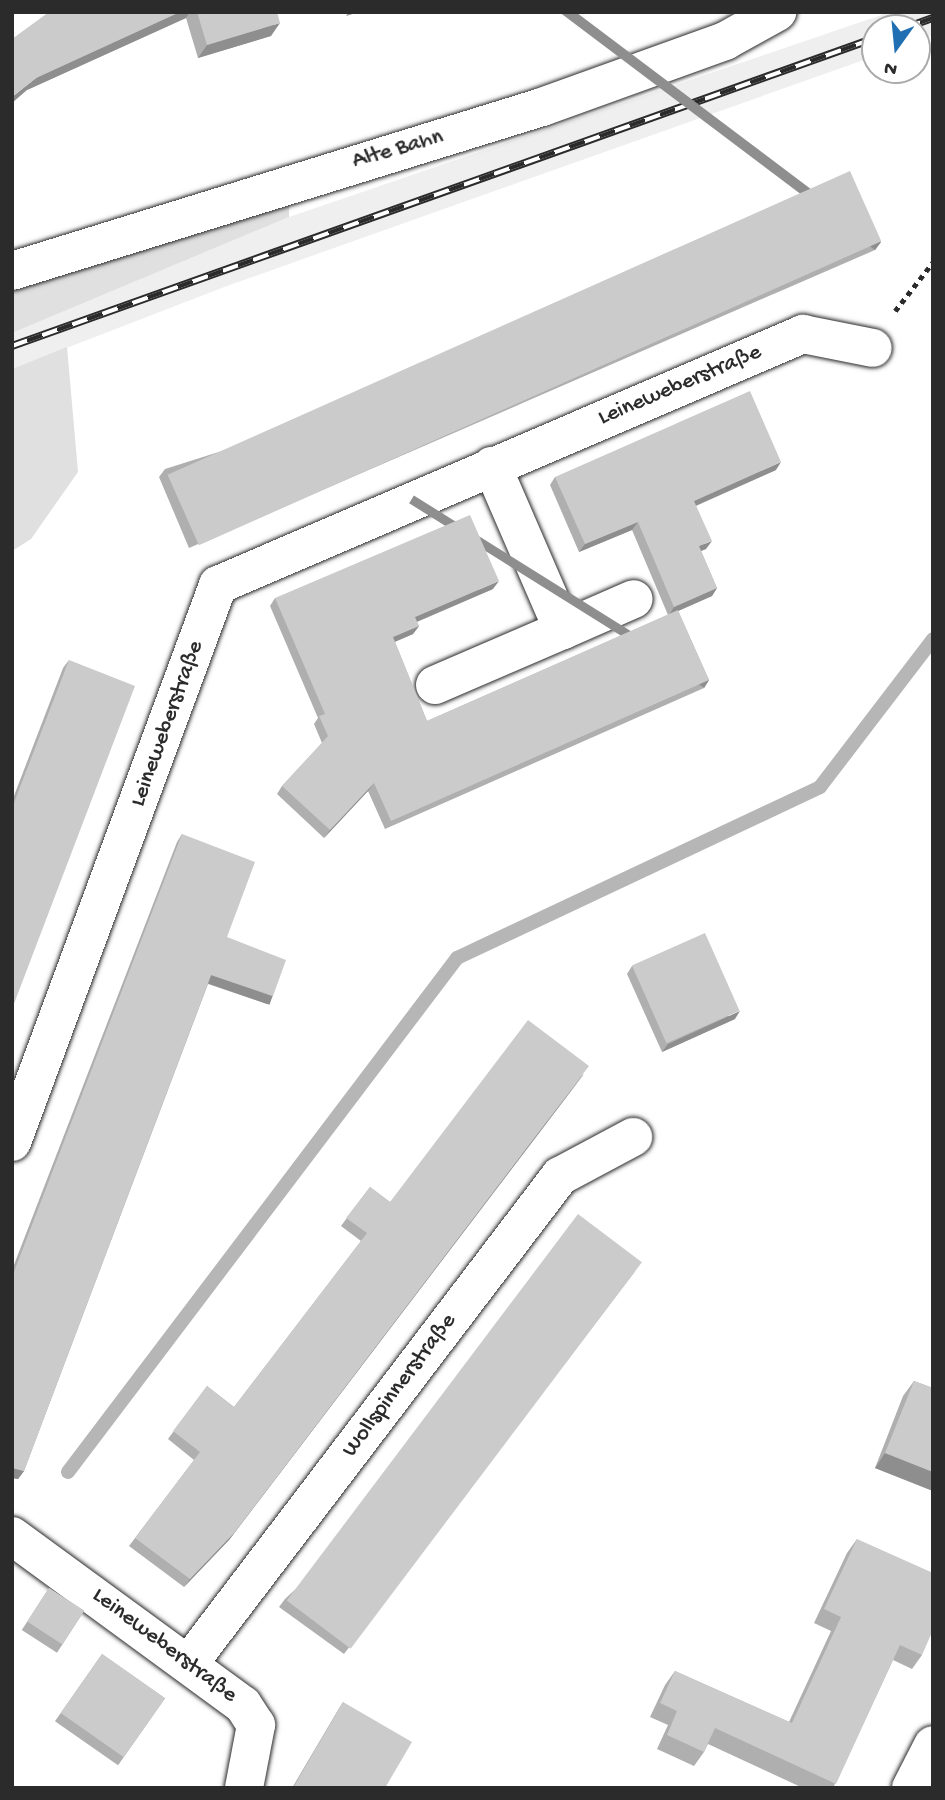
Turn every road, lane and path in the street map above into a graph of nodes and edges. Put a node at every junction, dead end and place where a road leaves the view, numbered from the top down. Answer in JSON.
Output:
{"nodes":[{"id":1,"x":777,"y":12,"type":"edge"},
{"id":2,"x":933,"y":261,"type":"edge"},
{"id":3,"x":12,"y":271,"type":"edge"},
{"id":4,"x":873,"y":348,"type":"joint"},
{"id":5,"x":492,"y":466,"type":"junction"},
{"id":6,"x":634,"y":599,"type":"dead end"},
{"id":7,"x":563,"y":630,"type":"junction"},
{"id":8,"x":435,"y":685,"type":"dead end"},
{"id":9,"x":633,"y":1137,"type":"dead end"},
{"id":10,"x":12,"y":1142,"type":"edge"},
{"id":11,"x":12,"y":1536,"type":"edge"},
{"id":12,"x":191,"y":1662,"type":"junction"},
{"id":13,"x":933,"y":1745,"type":"edge"},
{"id":14,"x":244,"y":1788,"type":"edge"},
{"id":15,"x":911,"y":1788,"type":"edge"}],
"edges":[{"from":1,"to":3,"type":"street","name":"Alte Bahn"},
{"from":2,"to":4,"type":"path"},
{"from":4,"to":5,"type":"street","name":"Leineweberstraße"},
{"from":5,"to":7,"type":"street"},
{"from":5,"to":10,"type":"street","name":"Leineweberstraße"},
{"from":6,"to":7,"type":"street"},
{"from":7,"to":8,"type":"street"},
{"from":9,"to":12,"type":"street","name":"Wollspinnerstraße"},
{"from":11,"to":12,"type":"street","name":"Leineweberstraße"},
{"from":12,"to":14,"type":"street","name":"Leineweberstraße"},
{"from":13,"to":15,"type":"street"}]}
